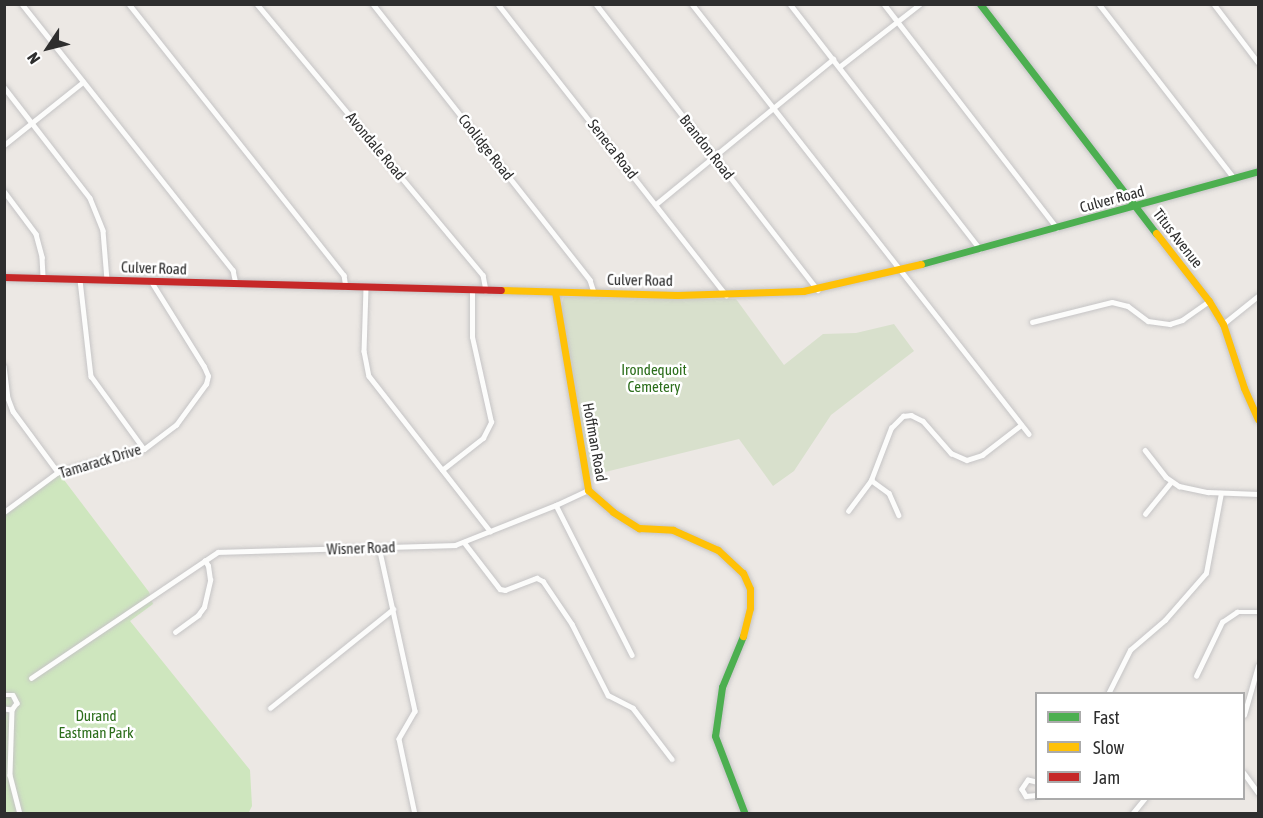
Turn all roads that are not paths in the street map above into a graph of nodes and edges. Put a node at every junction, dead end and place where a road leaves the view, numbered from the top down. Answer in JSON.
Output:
{"nodes":[{"id":1,"x":22,"y":4,"type":"edge"},
{"id":2,"x":129,"y":4,"type":"edge"},
{"id":3,"x":257,"y":4,"type":"edge"},
{"id":4,"x":373,"y":4,"type":"edge"},
{"id":5,"x":498,"y":4,"type":"edge"},
{"id":6,"x":596,"y":4,"type":"edge"},
{"id":7,"x":692,"y":4,"type":"edge"},
{"id":8,"x":790,"y":4,"type":"edge"},
{"id":9,"x":884,"y":4,"type":"edge"},
{"id":10,"x":920,"y":4,"type":"edge"},
{"id":11,"x":980,"y":4,"type":"edge"},
{"id":12,"x":1099,"y":4,"type":"edge"},
{"id":13,"x":1214,"y":4,"type":"edge"},
{"id":14,"x":897,"y":22,"type":"junction"},
{"id":15,"x":833,"y":59,"type":"junction"},
{"id":16,"x":1258,"y":62,"type":"edge"},
{"id":17,"x":839,"y":67,"type":"junction"},
{"id":18,"x":83,"y":82,"type":"junction"},
{"id":19,"x":4,"y":87,"type":"edge"},
{"id":20,"x":773,"y":108,"type":"junction"},
{"id":21,"x":33,"y":123,"type":"junction"},
{"id":22,"x":4,"y":146,"type":"edge"},
{"id":23,"x":714,"y":156,"type":"junction"},
{"id":24,"x":1258,"y":171,"type":"edge"},
{"id":25,"x":1234,"y":178,"type":"junction"},
{"id":26,"x":4,"y":191,"type":"edge"},
{"id":27,"x":656,"y":204,"type":"junction"},
{"id":28,"x":1137,"y":207,"type":"junction"},
{"id":29,"x":1058,"y":228,"type":"junction"},
{"id":30,"x":980,"y":249,"type":"junction"},
{"id":31,"x":901,"y":270,"type":"junction"},
{"id":32,"x":4,"y":277,"type":"edge"},
{"id":33,"x":43,"y":279,"type":"junction"},
{"id":34,"x":80,"y":280,"type":"junction"},
{"id":35,"x":107,"y":280,"type":"junction"},
{"id":36,"x":151,"y":282,"type":"junction"},
{"id":37,"x":236,"y":284,"type":"junction"},
{"id":38,"x":346,"y":287,"type":"junction"},
{"id":39,"x":366,"y":288,"type":"junction"},
{"id":40,"x":818,"y":290,"type":"junction"},
{"id":41,"x":472,"y":291,"type":"junction"},
{"id":42,"x":486,"y":291,"type":"junction"},
{"id":43,"x":555,"y":292,"type":"junction"},
{"id":44,"x":594,"y":292,"type":"junction"},
{"id":45,"x":726,"y":295,"type":"junction"},
{"id":46,"x":1258,"y":296,"type":"edge"},
{"id":47,"x":1209,"y":301,"type":"junction"},
{"id":48,"x":1032,"y":322,"type":"dead end"},
{"id":49,"x":1223,"y":324,"type":"junction"},
{"id":50,"x":4,"y":366,"type":"edge"},
{"id":51,"x":1258,"y":419,"type":"edge"},
{"id":52,"x":1021,"y":424,"type":"junction"},
{"id":53,"x":1029,"y":434,"type":"dead end"},
{"id":54,"x":144,"y":448,"type":"junction"},
{"id":55,"x":1145,"y":450,"type":"dead end"},
{"id":56,"x":442,"y":470,"type":"junction"},
{"id":57,"x":58,"y":472,"type":"junction"},
{"id":58,"x":871,"y":480,"type":"junction"},
{"id":59,"x":1172,"y":482,"type":"junction"},
{"id":60,"x":588,"y":490,"type":"junction"},
{"id":61,"x":1221,"y":493,"type":"junction"},
{"id":62,"x":1258,"y":494,"type":"edge"},
{"id":63,"x":556,"y":505,"type":"junction"},
{"id":64,"x":848,"y":511,"type":"dead end"},
{"id":65,"x":4,"y":512,"type":"edge"},
{"id":66,"x":1145,"y":514,"type":"dead end"},
{"id":67,"x":899,"y":515,"type":"dead end"},
{"id":68,"x":490,"y":531,"type":"junction"},
{"id":69,"x":464,"y":542,"type":"junction"},
{"id":70,"x":379,"y":548,"type":"junction"},
{"id":71,"x":205,"y":561,"type":"junction"},
{"id":72,"x":393,"y":609,"type":"junction"},
{"id":73,"x":1258,"y":612,"type":"edge"},
{"id":74,"x":175,"y":632,"type":"dead end"},
{"id":75,"x":632,"y":655,"type":"dead end"},
{"id":76,"x":1258,"y":666,"type":"edge"},
{"id":77,"x":1196,"y":676,"type":"dead end"},
{"id":78,"x":31,"y":678,"type":"dead end"},
{"id":79,"x":1109,"y":692,"type":"edge"},
{"id":80,"x":4,"y":695,"type":"edge"},
{"id":81,"x":270,"y":708,"type":"dead end"},
{"id":82,"x":4,"y":709,"type":"edge"},
{"id":83,"x":12,"y":710,"type":"junction"},
{"id":84,"x":1245,"y":712,"type":"edge"},
{"id":85,"x":672,"y":759,"type":"dead end"},
{"id":86,"x":1245,"y":774,"type":"edge"},
{"id":87,"x":1035,"y":782,"type":"edge"},
{"id":88,"x":1258,"y":792,"type":"edge"},
{"id":89,"x":1035,"y":795,"type":"edge"},
{"id":90,"x":1143,"y":800,"type":"edge"},
{"id":91,"x":20,"y":813,"type":"edge"},
{"id":92,"x":415,"y":813,"type":"edge"},
{"id":93,"x":745,"y":813,"type":"edge"},
{"id":94,"x":1132,"y":813,"type":"edge"}],
"edges":[{"from":1,"to":18,"type":"street"},
{"from":2,"to":38,"type":"street"},
{"from":3,"to":42,"type":"street","name":"Avondale Road"},
{"from":4,"to":44,"type":"street","name":"Coolidge Road"},
{"from":5,"to":27,"type":"street","name":"Seneca Road"},
{"from":6,"to":23,"type":"street","name":"Brandon Road"},
{"from":7,"to":20,"type":"street"},
{"from":8,"to":15,"type":"street"},
{"from":9,"to":14,"type":"street"},
{"from":10,"to":14,"type":"street"},
{"from":11,"to":28,"type":"main road","name":"Titus Avenue"},
{"from":12,"to":25,"type":"street"},
{"from":13,"to":16,"type":"street"},
{"from":14,"to":17,"type":"street"},
{"from":14,"to":29,"type":"street"},
{"from":15,"to":17,"type":"street"},
{"from":15,"to":20,"type":"street"},
{"from":17,"to":30,"type":"street"},
{"from":18,"to":21,"type":"street"},
{"from":18,"to":37,"type":"street"},
{"from":19,"to":21,"type":"street"},
{"from":20,"to":23,"type":"street"},
{"from":20,"to":31,"type":"street"},
{"from":21,"to":22,"type":"street"},
{"from":21,"to":35,"type":"street"},
{"from":23,"to":27,"type":"street"},
{"from":23,"to":40,"type":"street","name":"Brandon Road"},
{"from":24,"to":25,"type":"main road","name":"Culver Road"},
{"from":25,"to":28,"type":"main road","name":"Culver Road"},
{"from":26,"to":33,"type":"street"},
{"from":27,"to":45,"type":"street","name":"Seneca Road"},
{"from":28,"to":29,"type":"main road","name":"Culver Road"},
{"from":28,"to":47,"type":"main road","name":"Titus Avenue"},
{"from":29,"to":30,"type":"main road","name":"Culver Road"},
{"from":30,"to":31,"type":"main road","name":"Culver Road"},
{"from":31,"to":40,"type":"main road","name":"Culver Road"},
{"from":31,"to":52,"type":"street"},
{"from":32,"to":33,"type":"main road","name":"Culver Road"},
{"from":33,"to":34,"type":"main road","name":"Culver Road"},
{"from":34,"to":35,"type":"main road","name":"Culver Road"},
{"from":34,"to":54,"type":"street"},
{"from":35,"to":36,"type":"main road","name":"Culver Road"},
{"from":36,"to":37,"type":"main road","name":"Culver Road"},
{"from":36,"to":54,"type":"street","name":"Tamarack Drive"},
{"from":37,"to":38,"type":"main road","name":"Culver Road"},
{"from":38,"to":39,"type":"main road","name":"Culver Road"},
{"from":39,"to":41,"type":"main road","name":"Culver Road"},
{"from":39,"to":56,"type":"street"},
{"from":40,"to":45,"type":"main road","name":"Culver Road"},
{"from":41,"to":42,"type":"main road","name":"Culver Road"},
{"from":41,"to":56,"type":"street"},
{"from":42,"to":43,"type":"main road","name":"Culver Road"},
{"from":43,"to":44,"type":"main road","name":"Culver Road"},
{"from":43,"to":60,"type":"main road","name":"Hoffman Road"},
{"from":44,"to":45,"type":"main road","name":"Culver Road"},
{"from":46,"to":49,"type":"street"},
{"from":47,"to":48,"type":"street"},
{"from":47,"to":49,"type":"main road","name":"Titus Avenue"},
{"from":49,"to":51,"type":"main road","name":"Titus Avenue"},
{"from":50,"to":57,"type":"street"},
{"from":52,"to":53,"type":"street"},
{"from":52,"to":58,"type":"street"},
{"from":54,"to":57,"type":"street","name":"Tamarack Drive"},
{"from":55,"to":59,"type":"street"},
{"from":56,"to":68,"type":"street"},
{"from":57,"to":65,"type":"street","name":"Tamarack Drive"},
{"from":58,"to":64,"type":"street"},
{"from":58,"to":67,"type":"street"},
{"from":59,"to":61,"type":"street"},
{"from":59,"to":66,"type":"street"},
{"from":60,"to":63,"type":"street","name":"Wisner Road"},
{"from":60,"to":93,"type":"main road","name":"Hoffman Road"},
{"from":61,"to":62,"type":"street"},
{"from":61,"to":79,"type":"street"},
{"from":63,"to":68,"type":"street","name":"Wisner Road"},
{"from":63,"to":75,"type":"street"},
{"from":68,"to":69,"type":"street","name":"Wisner Road"},
{"from":69,"to":70,"type":"street","name":"Wisner Road"},
{"from":69,"to":85,"type":"street"},
{"from":70,"to":71,"type":"street","name":"Wisner Road"},
{"from":70,"to":72,"type":"street"},
{"from":71,"to":74,"type":"street"},
{"from":71,"to":78,"type":"street","name":"Wisner Road"},
{"from":72,"to":81,"type":"street"},
{"from":72,"to":92,"type":"street"},
{"from":73,"to":77,"type":"street"},
{"from":76,"to":84,"type":"street"},
{"from":80,"to":83,"type":"street"},
{"from":82,"to":83,"type":"street"},
{"from":83,"to":91,"type":"street"},
{"from":86,"to":88,"type":"street"},
{"from":87,"to":89,"type":"street"},
{"from":90,"to":94,"type":"street"}]}
